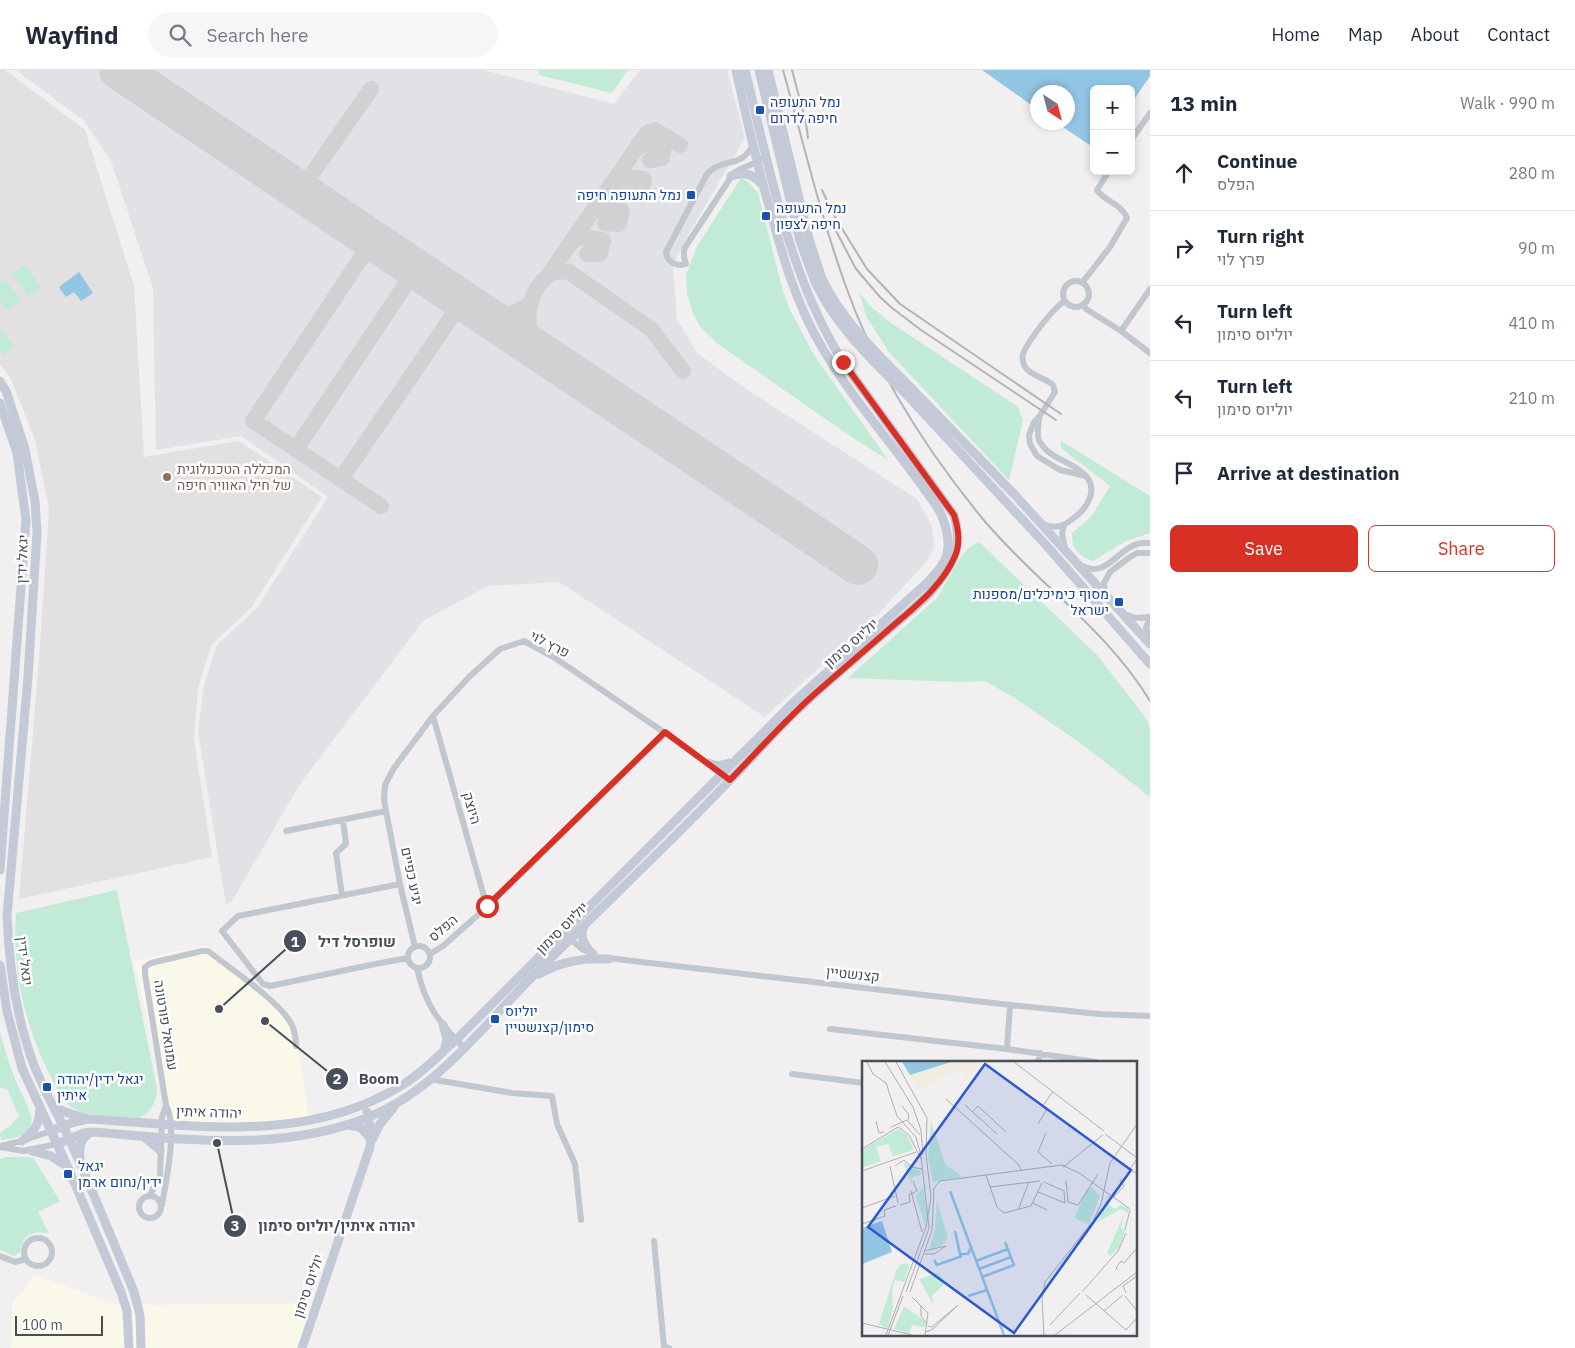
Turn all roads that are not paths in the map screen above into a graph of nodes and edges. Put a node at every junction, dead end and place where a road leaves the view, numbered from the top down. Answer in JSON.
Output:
{"nodes":[{"id":1,"x":736,"y":70,"type":"edge"},
{"id":2,"x":745,"y":70,"type":"edge"},
{"id":3,"x":759,"y":70,"type":"edge"},
{"id":4,"x":768,"y":70,"type":"edge"},
{"id":5,"x":1150,"y":113,"type":"edge"},
{"id":6,"x":1135,"y":134,"type":"edge"},
{"id":7,"x":753,"y":145,"type":"junction"},
{"id":8,"x":766,"y":155,"type":"junction"},
{"id":9,"x":757,"y":162,"type":"junction"},
{"id":10,"x":1107,"y":175,"type":"edge"},
{"id":11,"x":731,"y":176,"type":"junction"},
{"id":12,"x":763,"y":185,"type":"junction"},
{"id":13,"x":818,"y":280,"type":"junction"},
{"id":14,"x":1082,"y":283,"type":"junction"},
{"id":15,"x":1150,"y":289,"type":"edge"},
{"id":16,"x":1065,"y":301,"type":"junction"},
{"id":17,"x":1083,"y":304,"type":"junction"},
{"id":18,"x":1121,"y":331,"type":"junction"},
{"id":19,"x":1150,"y":353,"type":"edge"},
{"id":20,"x":0,"y":381,"type":"edge"},
{"id":21,"x":908,"y":391,"type":"junction"},
{"id":22,"x":0,"y":403,"type":"edge"},
{"id":23,"x":1039,"y":417,"type":"junction"},
{"id":24,"x":1086,"y":476,"type":"junction"},
{"id":25,"x":1041,"y":523,"type":"junction"},
{"id":26,"x":1064,"y":526,"type":"junction"},
{"id":27,"x":1150,"y":543,"type":"edge"},
{"id":28,"x":1066,"y":552,"type":"junction"},
{"id":29,"x":1150,"y":553,"type":"edge"},
{"id":30,"x":1075,"y":562,"type":"junction"},
{"id":31,"x":1105,"y":596,"type":"junction"},
{"id":32,"x":1119,"y":612,"type":"junction"},
{"id":33,"x":1150,"y":618,"type":"edge"},
{"id":34,"x":1150,"y":640,"type":"edge"},
{"id":35,"x":1150,"y":644,"type":"edge"},
{"id":36,"x":1150,"y":664,"type":"edge"},
{"id":37,"x":433,"y":716,"type":"junction"},
{"id":38,"x":665,"y":732,"type":"junction"},
{"id":39,"x":734,"y":760,"type":"junction"},
{"id":40,"x":708,"y":763,"type":"junction"},
{"id":41,"x":721,"y":773,"type":"junction"},
{"id":42,"x":730,"y":780,"type":"junction"},
{"id":43,"x":712,"y":783,"type":"junction"},
{"id":44,"x":386,"y":811,"type":"junction"},
{"id":45,"x":343,"y":820,"type":"junction"},
{"id":46,"x":286,"y":831,"type":"dead end"},
{"id":47,"x":0,"y":870,"type":"edge"},
{"id":48,"x":400,"y":884,"type":"junction"},
{"id":49,"x":342,"y":895,"type":"junction"},
{"id":50,"x":487,"y":906,"type":"junction"},
{"id":51,"x":584,"y":925,"type":"junction"},
{"id":52,"x":562,"y":931,"type":"junction"},
{"id":53,"x":571,"y":939,"type":"junction"},
{"id":54,"x":415,"y":946,"type":"junction"},
{"id":55,"x":430,"y":954,"type":"junction"},
{"id":56,"x":593,"y":954,"type":"junction"},
{"id":57,"x":408,"y":958,"type":"junction"},
{"id":58,"x":609,"y":959,"type":"junction"},
{"id":59,"x":0,"y":965,"type":"edge"},
{"id":60,"x":417,"y":968,"type":"junction"},
{"id":61,"x":530,"y":979,"type":"junction"},
{"id":62,"x":1010,"y":1004,"type":"junction"},
{"id":63,"x":1150,"y":1016,"type":"edge"},
{"id":64,"x":443,"y":1025,"type":"junction"},
{"id":65,"x":830,"y":1029,"type":"dead end"},
{"id":66,"x":456,"y":1040,"type":"junction"},
{"id":67,"x":296,"y":1046,"type":"dead end"},
{"id":68,"x":464,"y":1048,"type":"junction"},
{"id":69,"x":1008,"y":1048,"type":"junction"},
{"id":70,"x":444,"y":1051,"type":"junction"},
{"id":71,"x":1040,"y":1053,"type":"junction"},
{"id":72,"x":1038,"y":1061,"type":"edge"},
{"id":73,"x":1090,"y":1061,"type":"edge"},
{"id":74,"x":792,"y":1074,"type":"dead end"},
{"id":75,"x":430,"y":1079,"type":"junction"},
{"id":76,"x":862,"y":1083,"type":"edge"},
{"id":77,"x":402,"y":1099,"type":"junction"},
{"id":78,"x":52,"y":1105,"type":"junction"},
{"id":79,"x":364,"y":1105,"type":"junction"},
{"id":80,"x":40,"y":1109,"type":"junction"},
{"id":81,"x":368,"y":1117,"type":"junction"},
{"id":82,"x":88,"y":1119,"type":"junction"},
{"id":83,"x":167,"y":1124,"type":"junction"},
{"id":84,"x":64,"y":1126,"type":"junction"},
{"id":85,"x":341,"y":1126,"type":"junction"},
{"id":86,"x":51,"y":1132,"type":"junction"},
{"id":87,"x":92,"y":1132,"type":"junction"},
{"id":88,"x":143,"y":1136,"type":"junction"},
{"id":89,"x":166,"y":1138,"type":"junction"},
{"id":90,"x":70,"y":1139,"type":"junction"},
{"id":91,"x":22,"y":1141,"type":"junction"},
{"id":92,"x":370,"y":1143,"type":"junction"},
{"id":93,"x":57,"y":1144,"type":"junction"},
{"id":94,"x":0,"y":1146,"type":"edge"},
{"id":95,"x":160,"y":1150,"type":"junction"},
{"id":96,"x":32,"y":1151,"type":"junction"},
{"id":97,"x":80,"y":1163,"type":"junction"},
{"id":98,"x":69,"y":1170,"type":"junction"},
{"id":99,"x":150,"y":1195,"type":"junction"},
{"id":100,"x":162,"y":1206,"type":"junction"},
{"id":101,"x":581,"y":1220,"type":"dead end"},
{"id":102,"x":654,"y":1241,"type":"dead end"},
{"id":103,"x":0,"y":1256,"type":"edge"},
{"id":104,"x":26,"y":1259,"type":"junction"},
{"id":105,"x":129,"y":1348,"type":"edge"},
{"id":106,"x":141,"y":1348,"type":"edge"},
{"id":107,"x":302,"y":1348,"type":"edge"},
{"id":108,"x":669,"y":1348,"type":"edge"}],
"edges":[{"from":1,"to":7,"type":"street","name":"יוליוס סימון"},
{"from":2,"to":8,"type":"street","name":"יוליוס סימון"},
{"from":3,"to":13,"type":"street"},
{"from":4,"to":13,"type":"street"},
{"from":5,"to":6,"type":"street"},
{"from":7,"to":9,"type":"street","name":"יוליוס סימון"},
{"from":7,"to":11,"type":"street"},
{"from":8,"to":9,"type":"street"},
{"from":8,"to":42,"type":"street","name":"יוליוס סימון"},
{"from":9,"to":11,"type":"street"},
{"from":9,"to":12,"type":"street","name":"יוליוס סימון"},
{"from":10,"to":14,"type":"street"},
{"from":11,"to":12,"type":"street"},
{"from":12,"to":39,"type":"street","name":"יוליוס סימון"},
{"from":13,"to":21,"type":"street","bridge":true},
{"from":14,"to":16,"type":"street"},
{"from":14,"to":17,"type":"street"},
{"from":15,"to":18,"type":"street"},
{"from":16,"to":17,"type":"street"},
{"from":16,"to":23,"type":"street"},
{"from":17,"to":18,"type":"street"},
{"from":18,"to":19,"type":"street"},
{"from":20,"to":78,"type":"street","name":"יגאל ידין"},
{"from":21,"to":25,"type":"street"},
{"from":21,"to":36,"type":"street"},
{"from":22,"to":47,"type":"street","name":"יגאל ידין"},
{"from":23,"to":24,"type":"street"},
{"from":23,"to":24,"type":"street"},
{"from":24,"to":26,"type":"street"},
{"from":25,"to":26,"type":"street"},
{"from":25,"to":28,"type":"street"},
{"from":26,"to":28,"type":"street"},
{"from":27,"to":30,"type":"street"},
{"from":28,"to":30,"type":"street"},
{"from":29,"to":31,"type":"street"},
{"from":30,"to":31,"type":"street"},
{"from":31,"to":32,"type":"street"},
{"from":32,"to":33,"type":"street"},
{"from":32,"to":35,"type":"street"},
{"from":33,"to":34,"type":"street"},
{"from":37,"to":38,"type":"street","name":"פרץ לוי"},
{"from":37,"to":44,"type":"street","name":"פרץ לוי"},
{"from":37,"to":50,"type":"street","name":"היוצק"},
{"from":38,"to":40,"type":"street","name":"פרץ לוי"},
{"from":38,"to":50,"type":"street","name":"הפלס"},
{"from":39,"to":40,"type":"street"},
{"from":39,"to":41,"type":"street","name":"יוליוס סימון"},
{"from":40,"to":41,"type":"street","name":"פרץ לוי"},
{"from":40,"to":43,"type":"street"},
{"from":41,"to":42,"type":"street","name":"פרץ לוי"},
{"from":41,"to":43,"type":"street","name":"יוליוס סימון"},
{"from":42,"to":51,"type":"street","name":"יוליוס סימון"},
{"from":43,"to":52,"type":"street","name":"יוליוס סימון"},
{"from":44,"to":45,"type":"street"},
{"from":44,"to":48,"type":"street","name":"יגיע כפיים"},
{"from":45,"to":46,"type":"street"},
{"from":45,"to":49,"type":"street"},
{"from":48,"to":49,"type":"street"},
{"from":48,"to":54,"type":"street","name":"יגיע כפיים"},
{"from":49,"to":57,"type":"street"},
{"from":50,"to":55,"type":"street","name":"הפלס"},
{"from":51,"to":53,"type":"street","name":"יוליוס סימון"},
{"from":51,"to":56,"type":"street"},
{"from":52,"to":53,"type":"street","name":"קצנשטיין"},
{"from":52,"to":66,"type":"street","name":"יוליוס סימון"},
{"from":53,"to":56,"type":"street","name":"קצנשטיין"},
{"from":53,"to":61,"type":"street","name":"יוליוס סימון"},
{"from":54,"to":55,"type":"street"},
{"from":54,"to":57,"type":"street"},
{"from":55,"to":60,"type":"street"},
{"from":56,"to":58,"type":"street","name":"קצנשטיין"},
{"from":57,"to":60,"type":"street"},
{"from":58,"to":61,"type":"street"},
{"from":58,"to":62,"type":"street","name":"קצנשטיין"},
{"from":59,"to":80,"type":"street","name":"יגאל ידין"},
{"from":60,"to":64,"type":"street"},
{"from":61,"to":68,"type":"street","name":"יוליוס סימון"},
{"from":62,"to":63,"type":"street","name":"קצנשטיין"},
{"from":62,"to":69,"type":"street"},
{"from":64,"to":66,"type":"street"},
{"from":64,"to":70,"type":"street"},
{"from":65,"to":69,"type":"street"},
{"from":66,"to":68,"type":"street"},
{"from":66,"to":70,"type":"street","name":"יוליוס סימון"},
{"from":67,"to":83,"type":"street","name":"עמנואל פורטונה"},
{"from":68,"to":75,"type":"street","name":"יוליוס סימון"},
{"from":69,"to":71,"type":"street"},
{"from":70,"to":79,"type":"street","name":"יוליוס סימון"},
{"from":71,"to":72,"type":"street"},
{"from":71,"to":73,"type":"street"},
{"from":74,"to":76,"type":"street"},
{"from":75,"to":77,"type":"street","name":"יוליוס סימון"},
{"from":75,"to":101,"type":"street"},
{"from":77,"to":81,"type":"street","name":"יוליוס סימון"},
{"from":77,"to":92,"type":"street"},
{"from":78,"to":82,"type":"street"},
{"from":78,"to":84,"type":"street","name":"יגאל ידין"},
{"from":79,"to":81,"type":"street","name":"יוליוס סימון"},
{"from":79,"to":83,"type":"street","name":"יהודה איתין"},
{"from":80,"to":86,"type":"street","name":"יגאל ידין"},
{"from":80,"to":91,"type":"street"},
{"from":81,"to":85,"type":"street","name":"יהודה איתין"},
{"from":81,"to":92,"type":"street","name":"יוליוס סימון"},
{"from":82,"to":83,"type":"street","name":"יהודה איתין"},
{"from":82,"to":84,"type":"street","name":"יהודה איתין"},
{"from":83,"to":89,"type":"street","name":"עמנואל פורטונה"},
{"from":84,"to":86,"type":"street","name":"יהודה איתין"},
{"from":84,"to":90,"type":"street","name":"יגאל ידין"},
{"from":85,"to":89,"type":"street","name":"יהודה איתין"},
{"from":85,"to":92,"type":"street"},
{"from":86,"to":91,"type":"street"},
{"from":86,"to":93,"type":"street","name":"יגאל ידין"},
{"from":87,"to":88,"type":"street","name":"יהודה איתין"},
{"from":87,"to":90,"type":"street","name":"יהודה איתין"},
{"from":87,"to":97,"type":"street"},
{"from":88,"to":89,"type":"street","name":"יהודה איתין"},
{"from":88,"to":95,"type":"street"},
{"from":89,"to":95,"type":"street"},
{"from":89,"to":100,"type":"street"},
{"from":90,"to":93,"type":"street","name":"יהודה איתין"},
{"from":90,"to":97,"type":"street","name":"יגאל ידין"},
{"from":91,"to":94,"type":"street"},
{"from":92,"to":107,"type":"street","name":"יוליוס סימון"},
{"from":93,"to":96,"type":"street"},
{"from":93,"to":98,"type":"street","name":"יגאל ידין"},
{"from":94,"to":96,"type":"street"},
{"from":95,"to":99,"type":"street"},
{"from":96,"to":98,"type":"street"},
{"from":97,"to":106,"type":"street","name":"יגאל ידין"},
{"from":98,"to":105,"type":"street","name":"יגאל ידין"},
{"from":99,"to":100,"type":"street"},
{"from":99,"to":100,"type":"street"},
{"from":102,"to":108,"type":"street"},
{"from":103,"to":104,"type":"street"},
{"from":104,"to":104,"type":"street"}]}
